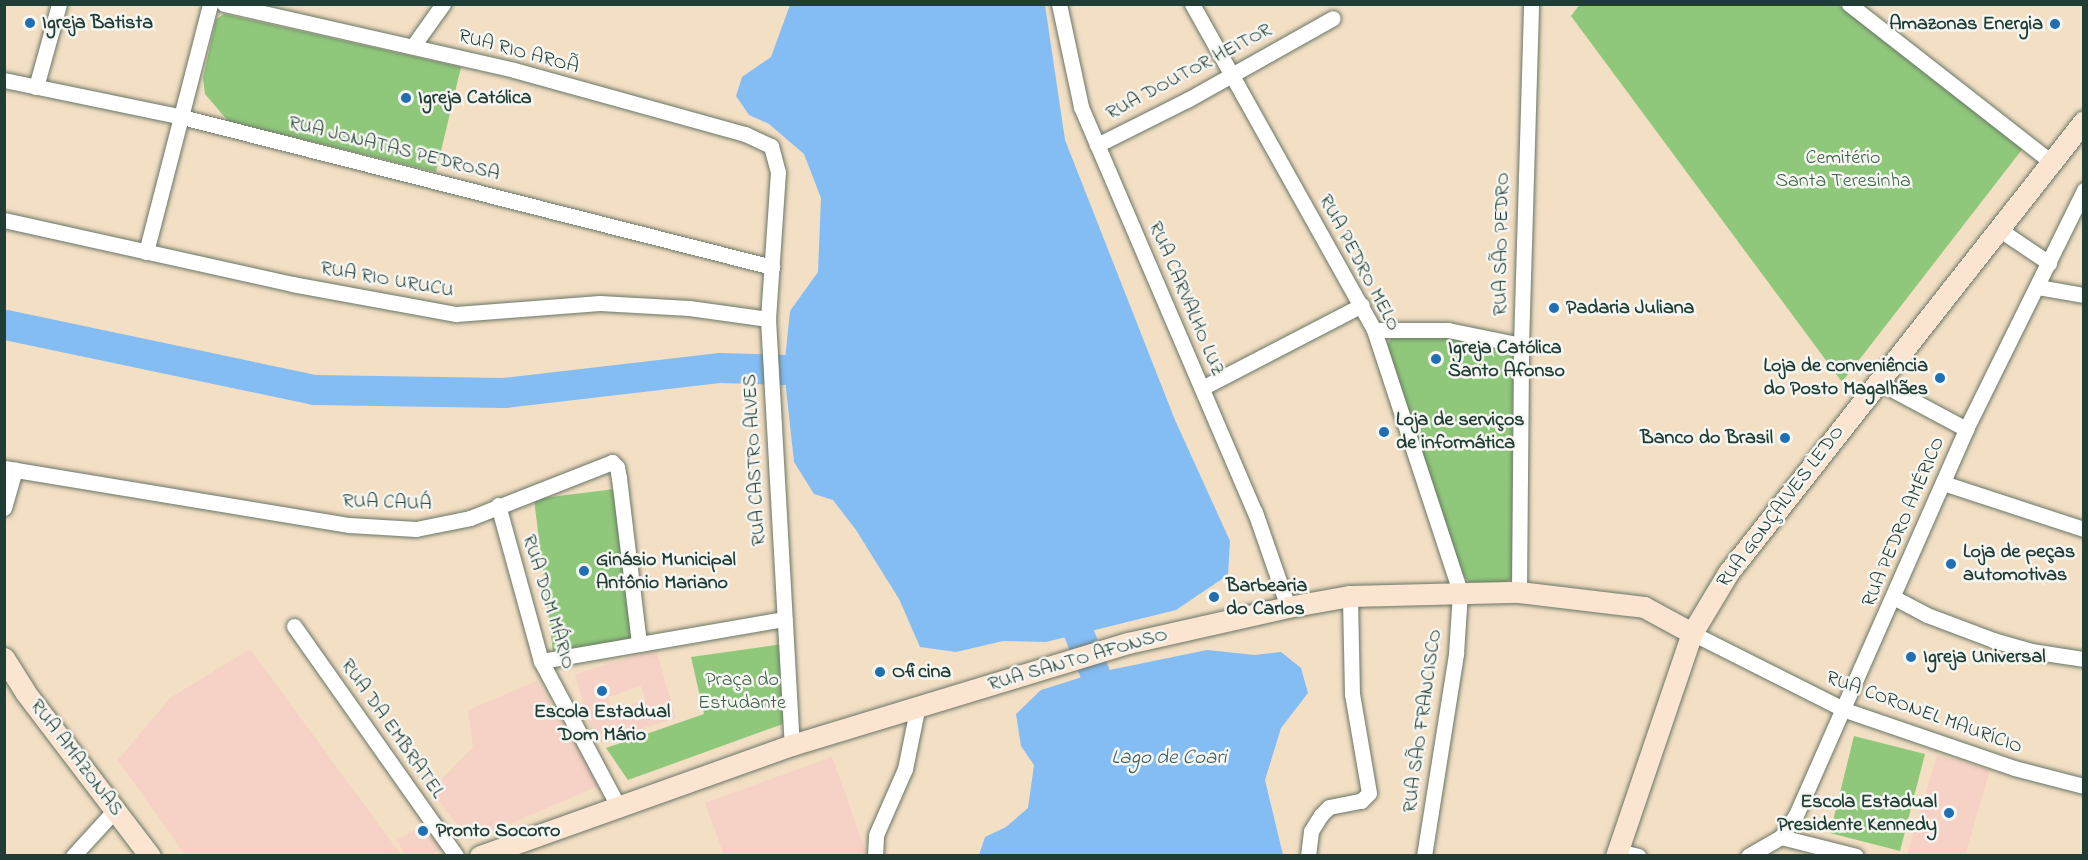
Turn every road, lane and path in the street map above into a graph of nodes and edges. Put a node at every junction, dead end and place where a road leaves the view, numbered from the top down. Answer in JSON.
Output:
{"nodes":[{"id":1,"x":59,"y":4,"type":"edge"},
{"id":2,"x":210,"y":4,"type":"edge"},
{"id":3,"x":224,"y":4,"type":"edge"},
{"id":4,"x":443,"y":4,"type":"edge"},
{"id":5,"x":1059,"y":4,"type":"edge"},
{"id":6,"x":1192,"y":4,"type":"edge"},
{"id":7,"x":1532,"y":4,"type":"edge"},
{"id":8,"x":1849,"y":4,"type":"edge"},
{"id":9,"x":1333,"y":18,"type":"dead end"},
{"id":10,"x":413,"y":46,"type":"junction"},
{"id":11,"x":1231,"y":75,"type":"junction"},
{"id":12,"x":4,"y":80,"type":"edge"},
{"id":13,"x":36,"y":87,"type":"junction"},
{"id":14,"x":182,"y":117,"type":"junction"},
{"id":15,"x":2084,"y":121,"type":"edge"},
{"id":16,"x":1097,"y":145,"type":"junction"},
{"id":17,"x":2050,"y":160,"type":"junction"},
{"id":18,"x":778,"y":172,"type":"joint"},
{"id":19,"x":2084,"y":190,"type":"edge"},
{"id":20,"x":4,"y":220,"type":"edge"},
{"id":21,"x":1996,"y":228,"type":"junction"},
{"id":22,"x":146,"y":252,"type":"junction"},
{"id":23,"x":2049,"y":263,"type":"junction"},
{"id":24,"x":772,"y":267,"type":"junction"},
{"id":25,"x":2038,"y":287,"type":"junction"},
{"id":26,"x":2084,"y":295,"type":"edge"},
{"id":27,"x":1362,"y":305,"type":"junction"},
{"id":28,"x":768,"y":319,"type":"junction"},
{"id":29,"x":1374,"y":330,"type":"junction"},
{"id":30,"x":1521,"y":345,"type":"junction"},
{"id":31,"x":1878,"y":382,"type":"junction"},
{"id":32,"x":1202,"y":388,"type":"junction"},
{"id":33,"x":1966,"y":429,"type":"junction"},
{"id":34,"x":10,"y":469,"type":"edge"},
{"id":35,"x":1943,"y":483,"type":"junction"},
{"id":36,"x":498,"y":505,"type":"junction"},
{"id":37,"x":4,"y":508,"type":"edge"},
{"id":38,"x":2084,"y":529,"type":"edge"},
{"id":39,"x":1460,"y":592,"type":"junction"},
{"id":40,"x":1519,"y":592,"type":"junction"},
{"id":41,"x":1350,"y":596,"type":"junction"},
{"id":42,"x":1895,"y":598,"type":"junction"},
{"id":43,"x":1288,"y":607,"type":"junction"},
{"id":44,"x":784,"y":619,"type":"junction"},
{"id":45,"x":294,"y":626,"type":"dead end"},
{"id":46,"x":1692,"y":633,"type":"junction"},
{"id":47,"x":639,"y":644,"type":"junction"},
{"id":48,"x":4,"y":658,"type":"edge"},
{"id":49,"x":2084,"y":659,"type":"edge"},
{"id":50,"x":541,"y":661,"type":"junction"},
{"id":51,"x":917,"y":710,"type":"junction"},
{"id":52,"x":1845,"y":710,"type":"junction"},
{"id":53,"x":792,"y":745,"type":"junction"},
{"id":54,"x":2084,"y":786,"type":"edge"},
{"id":55,"x":617,"y":804,"type":"junction"},
{"id":56,"x":115,"y":810,"type":"junction"},
{"id":57,"x":1781,"y":837,"type":"junction"},
{"id":58,"x":1624,"y":854,"type":"edge"},
{"id":59,"x":73,"y":855,"type":"edge"},
{"id":60,"x":150,"y":855,"type":"edge"},
{"id":61,"x":456,"y":855,"type":"edge"},
{"id":62,"x":480,"y":855,"type":"edge"},
{"id":63,"x":876,"y":855,"type":"edge"},
{"id":64,"x":1308,"y":855,"type":"edge"},
{"id":65,"x":1424,"y":855,"type":"edge"},
{"id":66,"x":1748,"y":855,"type":"edge"},
{"id":67,"x":1856,"y":855,"type":"edge"}],
"edges":[{"from":1,"to":13,"type":"street"},
{"from":2,"to":14,"type":"street"},
{"from":3,"to":10,"type":"street","name":"RUA RIO AROÃ"},
{"from":4,"to":10,"type":"street"},
{"from":5,"to":16,"type":"street","name":"RUA CARVALHO LUZ"},
{"from":6,"to":11,"type":"street","name":"RUA PEDRO MELO"},
{"from":7,"to":30,"type":"street","name":"RUA SÃO PEDRO"},
{"from":8,"to":17,"type":"street"},
{"from":9,"to":11,"type":"street","name":"RUA DOUTOR HEITOR"},
{"from":10,"to":18,"type":"street","name":"RUA RIO AROÃ"},
{"from":11,"to":16,"type":"street","name":"RUA DOUTOR HEITOR"},
{"from":11,"to":27,"type":"street","name":"RUA PEDRO MELO"},
{"from":12,"to":13,"type":"street","name":"RUA JONATAS PEDROSA"},
{"from":13,"to":14,"type":"street","name":"RUA JONATAS PEDROSA"},
{"from":14,"to":22,"type":"street"},
{"from":14,"to":24,"type":"street","name":"RUA JONATAS PEDROSA"},
{"from":15,"to":17,"type":"main road","name":"RUA GONÇALVES LEDO"},
{"from":16,"to":32,"type":"street","name":"RUA CARVALHO LUZ"},
{"from":17,"to":21,"type":"main road","name":"RUA GONÇALVES LEDO"},
{"from":18,"to":24,"type":"street","name":"RUA CASTRO ALVES"},
{"from":19,"to":23,"type":"street","name":"RUA PEDRO AMÉRICO"},
{"from":20,"to":22,"type":"street","name":"RUA RIO URUCU"},
{"from":21,"to":23,"type":"street"},
{"from":21,"to":31,"type":"main road","name":"RUA GONÇALVES LEDO"},
{"from":22,"to":28,"type":"street","name":"RUA RIO URUCU"},
{"from":23,"to":25,"type":"street","name":"RUA PEDRO AMÉRICO"},
{"from":24,"to":28,"type":"street","name":"RUA CASTRO ALVES"},
{"from":25,"to":26,"type":"street"},
{"from":25,"to":33,"type":"street","name":"RUA PEDRO AMÉRICO"},
{"from":27,"to":29,"type":"street","name":"RUA PEDRO MELO"},
{"from":27,"to":32,"type":"street"},
{"from":28,"to":44,"type":"street","name":"RUA CASTRO ALVES"},
{"from":29,"to":30,"type":"street"},
{"from":29,"to":39,"type":"street","name":"RUA PEDRO MELO"},
{"from":30,"to":40,"type":"street","name":"RUA SÃO PEDRO"},
{"from":31,"to":33,"type":"street"},
{"from":31,"to":46,"type":"main road","name":"RUA GONÇALVES LEDO"},
{"from":32,"to":43,"type":"street","name":"RUA CARVALHO LUZ"},
{"from":33,"to":35,"type":"street","name":"RUA PEDRO AMÉRICO"},
{"from":34,"to":36,"type":"street","name":"RUA CAUÁ"},
{"from":34,"to":37,"type":"street"},
{"from":35,"to":38,"type":"street"},
{"from":35,"to":42,"type":"street","name":"RUA PEDRO AMÉRICO"},
{"from":36,"to":47,"type":"street","name":"RUA CAUÁ"},
{"from":36,"to":50,"type":"street","name":"RUA DOM MÁRIO"},
{"from":39,"to":40,"type":"main road","name":"RUA SANTO AFONSO"},
{"from":39,"to":41,"type":"main road","name":"RUA SANTO AFONSO"},
{"from":39,"to":65,"type":"street","name":"RUA SÃO FRANCISCO"},
{"from":40,"to":46,"type":"main road","name":"RUA SANTO AFONSO"},
{"from":41,"to":43,"type":"main road","name":"RUA SANTO AFONSO"},
{"from":41,"to":64,"type":"street"},
{"from":42,"to":49,"type":"street"},
{"from":42,"to":52,"type":"street","name":"RUA PEDRO AMÉRICO"},
{"from":43,"to":51,"type":"main road","name":"RUA SANTO AFONSO"},
{"from":44,"to":47,"type":"street"},
{"from":44,"to":53,"type":"street","name":"RUA CASTRO ALVES"},
{"from":45,"to":61,"type":"street","name":"RUA DA EMBRATEL"},
{"from":46,"to":52,"type":"street","name":"RUA CORONEL MAURÍCIO"},
{"from":46,"to":58,"type":"main road","name":"RUA GONÇALVES LEDO"},
{"from":47,"to":50,"type":"street"},
{"from":48,"to":56,"type":"main road","name":"RUA AMAZONAS"},
{"from":50,"to":55,"type":"street","name":"RUA DOM MÁRIO"},
{"from":51,"to":53,"type":"main road","name":"RUA SANTO AFONSO"},
{"from":51,"to":63,"type":"street"},
{"from":52,"to":54,"type":"street","name":"RUA CORONEL MAURÍCIO"},
{"from":52,"to":57,"type":"street","name":"RUA PEDRO AMÉRICO"},
{"from":53,"to":55,"type":"main road","name":"RUA SANTO AFONSO"},
{"from":55,"to":62,"type":"main road","name":"RUA SANTO AFONSO"},
{"from":56,"to":59,"type":"street"},
{"from":56,"to":60,"type":"main road","name":"RUA AMAZONAS"},
{"from":57,"to":66,"type":"street","name":"RUA PEDRO AMÉRICO"},
{"from":57,"to":67,"type":"street"}]}
